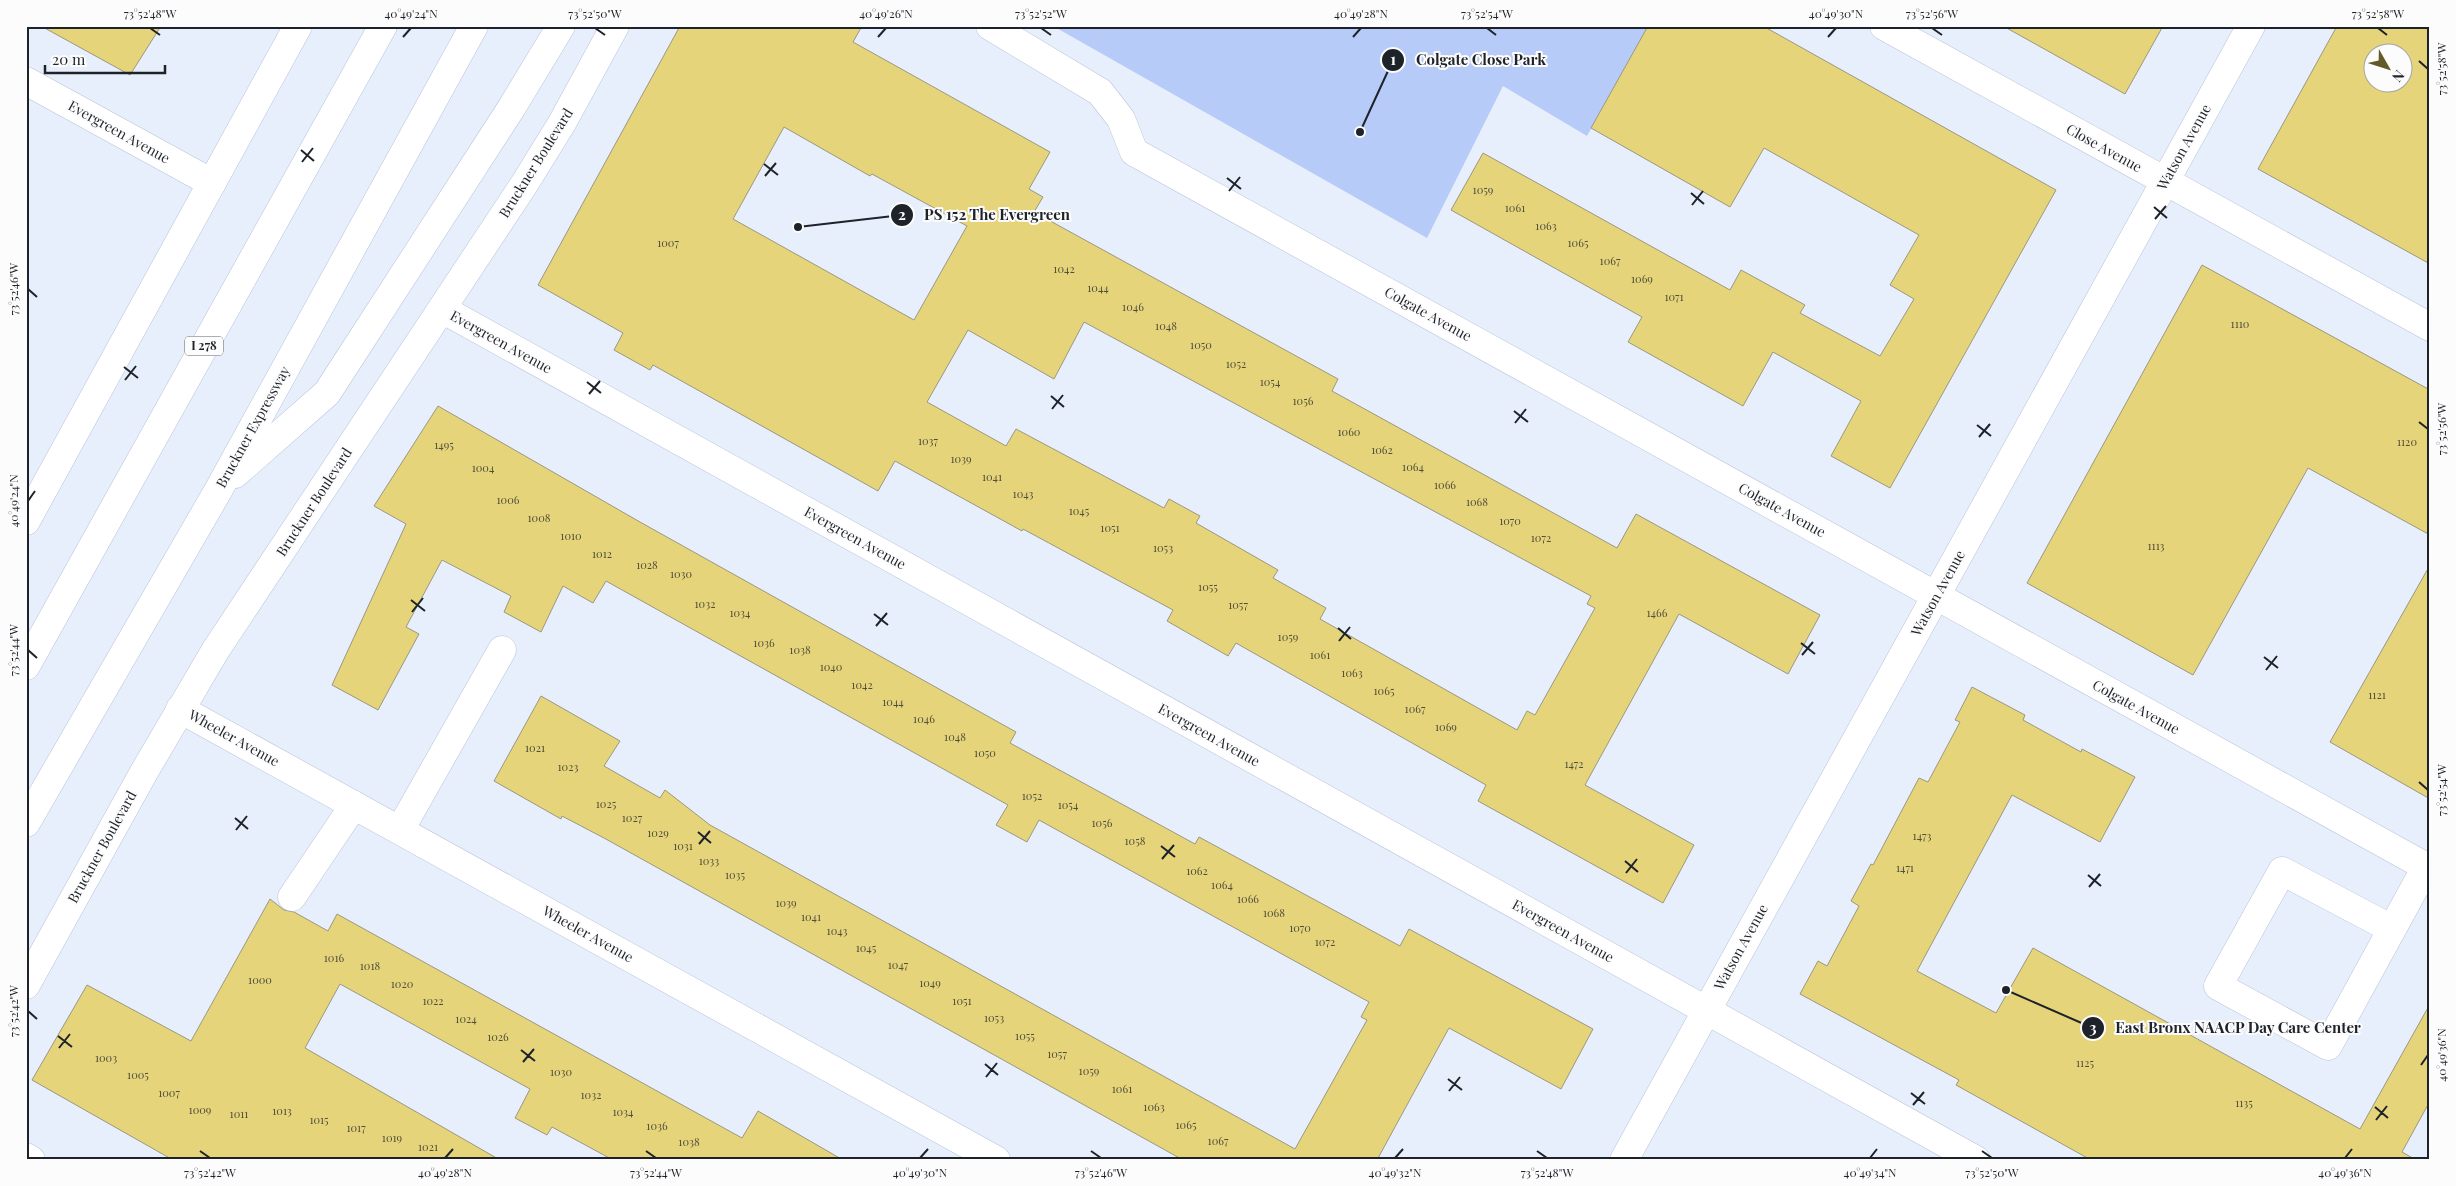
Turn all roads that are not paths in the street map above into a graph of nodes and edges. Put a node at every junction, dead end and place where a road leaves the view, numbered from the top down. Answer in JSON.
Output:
{"nodes":[{"id":1,"x":298,"y":26,"type":"edge"},
{"id":2,"x":383,"y":26,"type":"edge"},
{"id":3,"x":474,"y":26,"type":"edge"},
{"id":4,"x":561,"y":26,"type":"edge"},
{"id":5,"x":615,"y":26,"type":"edge"},
{"id":6,"x":990,"y":26,"type":"edge"},
{"id":7,"x":1884,"y":26,"type":"edge"},
{"id":8,"x":2251,"y":26,"type":"edge"},
{"id":9,"x":26,"y":81,"type":"edge"},
{"id":10,"x":2165,"y":182,"type":"junction"},
{"id":11,"x":212,"y":183,"type":"junction"},
{"id":12,"x":442,"y":309,"type":"junction"},
{"id":13,"x":2430,"y":327,"type":"edge"},
{"id":14,"x":219,"y":489,"type":"junction"},
{"id":15,"x":26,"y":521,"type":"edge"},
{"id":16,"x":1936,"y":596,"type":"junction"},
{"id":17,"x":502,"y":650,"type":"dead end"},
{"id":18,"x":26,"y":666,"type":"edge"},
{"id":19,"x":180,"y":709,"type":"junction"},
{"id":20,"x":354,"y":805,"type":"junction"},
{"id":21,"x":26,"y":823,"type":"edge"},
{"id":22,"x":400,"y":830,"type":"junction"},
{"id":23,"x":2428,"y":868,"type":"edge"},
{"id":24,"x":292,"y":897,"type":"dead end"},
{"id":25,"x":2392,"y":929,"type":"junction"},
{"id":26,"x":26,"y":985,"type":"edge"},
{"id":27,"x":1706,"y":1010,"type":"junction"},
{"id":28,"x":26,"y":1157,"type":"edge"},
{"id":29,"x":31,"y":1160,"type":"edge"},
{"id":30,"x":996,"y":1160,"type":"edge"},
{"id":31,"x":1624,"y":1160,"type":"edge"},
{"id":32,"x":1976,"y":1160,"type":"edge"}],
"edges":[{"from":1,"to":11,"type":"main road"},
{"from":2,"to":18,"type":"main road","number":"I 278"},
{"from":3,"to":14,"type":"main road","name":"Bruckner Expressway"},
{"from":4,"to":14,"type":"main road"},
{"from":5,"to":12,"type":"main road","name":"Bruckner Boulevard"},
{"from":6,"to":16,"type":"main road","name":"Colgate Avenue"},
{"from":7,"to":10,"type":"main road","name":"Close Avenue"},
{"from":8,"to":10,"type":"main road","name":"Watson Avenue"},
{"from":9,"to":11,"type":"main road","name":"Evergreen Avenue"},
{"from":10,"to":13,"type":"main road","name":"Close Avenue"},
{"from":10,"to":16,"type":"main road","name":"Watson Avenue"},
{"from":11,"to":15,"type":"main road"},
{"from":12,"to":19,"type":"main road","name":"Bruckner Boulevard"},
{"from":12,"to":27,"type":"main road","name":"Evergreen Avenue"},
{"from":14,"to":21,"type":"main road","name":"Bruckner Expressway"},
{"from":16,"to":23,"type":"main road","name":"Colgate Avenue"},
{"from":16,"to":27,"type":"main road","name":"Watson Avenue"},
{"from":17,"to":22,"type":"main road"},
{"from":19,"to":20,"type":"main road","name":"Wheeler Avenue"},
{"from":19,"to":26,"type":"main road","name":"Bruckner Boulevard"},
{"from":20,"to":22,"type":"main road","name":"Wheeler Avenue"},
{"from":20,"to":24,"type":"main road"},
{"from":22,"to":30,"type":"main road","name":"Wheeler Avenue"},
{"from":23,"to":25,"type":"main road"},
{"from":25,"to":25,"type":"main road"},
{"from":27,"to":31,"type":"main road","name":"Watson Avenue"},
{"from":27,"to":32,"type":"main road","name":"Evergreen Avenue"},
{"from":28,"to":29,"type":"main road"}]}
